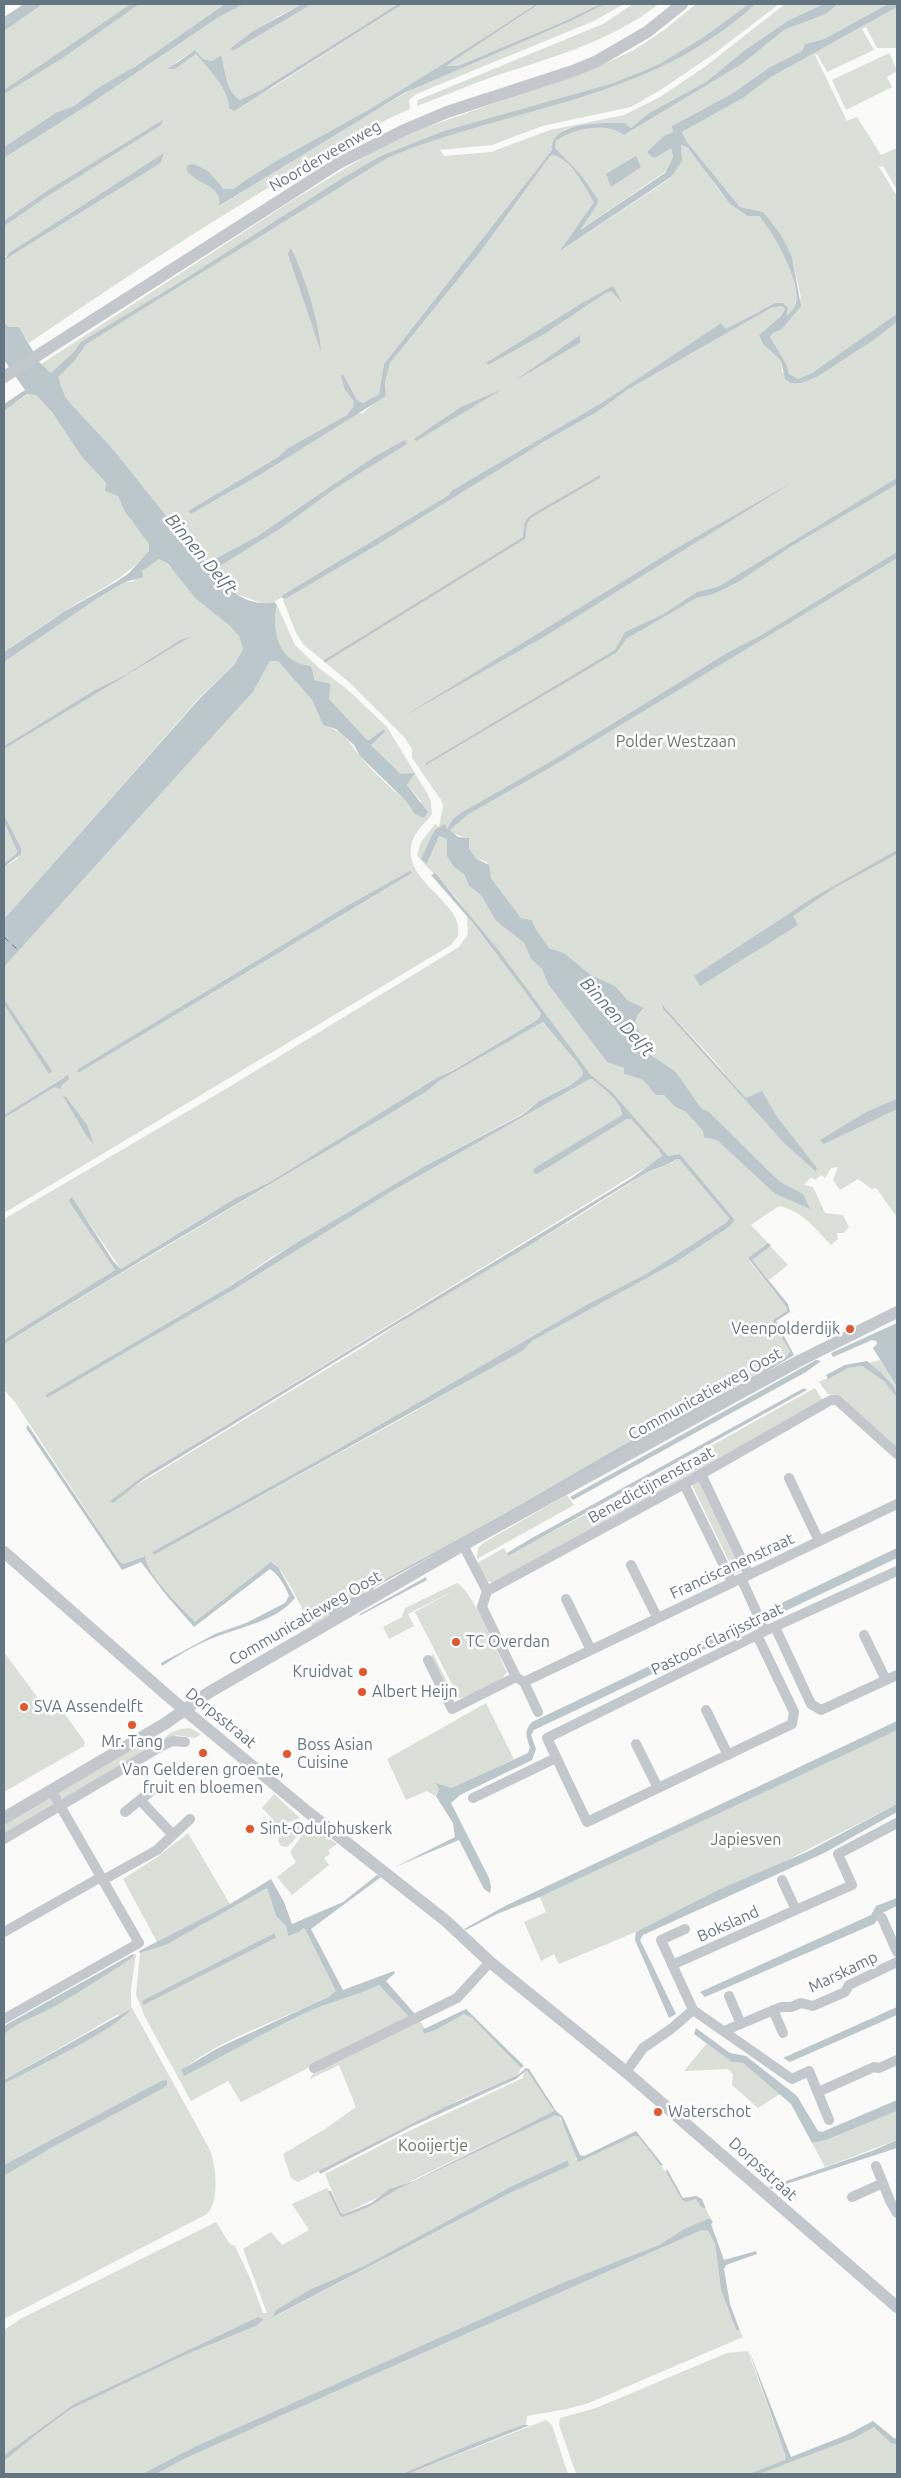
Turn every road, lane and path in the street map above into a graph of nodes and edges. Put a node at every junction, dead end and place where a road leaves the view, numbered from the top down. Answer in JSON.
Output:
{"nodes":[{"id":1,"x":682,"y":4,"type":"edge"},
{"id":2,"x":6,"y":376,"type":"edge"},
{"id":3,"x":897,"y":1312,"type":"edge"},
{"id":4,"x":897,"y":1454,"type":"edge"},
{"id":5,"x":701,"y":1474,"type":"junction"},
{"id":6,"x":789,"y":1478,"type":"dead end"},
{"id":7,"x":684,"y":1484,"type":"junction"},
{"id":8,"x":897,"y":1504,"type":"edge"},
{"id":9,"x":819,"y":1541,"type":"junction"},
{"id":10,"x":464,"y":1547,"type":"junction"},
{"id":11,"x":4,"y":1552,"type":"edge"},
{"id":12,"x":631,"y":1565,"type":"dead end"},
{"id":13,"x":897,"y":1571,"type":"edge"},
{"id":14,"x":741,"y":1578,"type":"junction"},
{"id":15,"x":487,"y":1591,"type":"junction"},
{"id":16,"x":566,"y":1599,"type":"dead end"},
{"id":17,"x":657,"y":1617,"type":"junction"},
{"id":18,"x":765,"y":1630,"type":"junction"},
{"id":19,"x":864,"y":1635,"type":"dead end"},
{"id":20,"x":591,"y":1650,"type":"junction"},
{"id":21,"x":428,"y":1660,"type":"dead end"},
{"id":22,"x":897,"y":1675,"type":"edge"},
{"id":23,"x":520,"y":1680,"type":"junction"},
{"id":24,"x":886,"y":1680,"type":"junction"},
{"id":25,"x":811,"y":1704,"type":"junction"},
{"id":26,"x":185,"y":1709,"type":"junction"},
{"id":27,"x":706,"y":1710,"type":"dead end"},
{"id":28,"x":538,"y":1712,"type":"dead end"},
{"id":29,"x":794,"y":1712,"type":"junction"},
{"id":30,"x":185,"y":1742,"type":"dead end"},
{"id":31,"x":636,"y":1744,"type":"dead end"},
{"id":32,"x":728,"y":1755,"type":"junction"},
{"id":33,"x":556,"y":1758,"type":"junction"},
{"id":34,"x":156,"y":1787,"type":"dead end"},
{"id":35,"x":658,"y":1788,"type":"junction"},
{"id":36,"x":51,"y":1790,"type":"junction"},
{"id":37,"x":473,"y":1798,"type":"dead end"},
{"id":38,"x":140,"y":1800,"type":"junction"},
{"id":39,"x":60,"y":1807,"type":"junction"},
{"id":40,"x":125,"y":1812,"type":"dead end"},
{"id":41,"x":4,"y":1818,"type":"edge"},
{"id":42,"x":190,"y":1819,"type":"dead end"},
{"id":43,"x":897,"y":1823,"type":"edge"},
{"id":44,"x":174,"y":1835,"type":"junction"},
{"id":45,"x":4,"y":1839,"type":"edge"},
{"id":46,"x":102,"y":1878,"type":"junction"},
{"id":47,"x":782,"y":1880,"type":"dead end"},
{"id":48,"x":796,"y":1910,"type":"junction"},
{"id":49,"x":882,"y":1918,"type":"dead end"},
{"id":50,"x":685,"y":1929,"type":"dead end"},
{"id":51,"x":4,"y":1932,"type":"edge"},
{"id":52,"x":897,"y":1952,"type":"edge"},
{"id":53,"x":490,"y":1962,"type":"junction"},
{"id":54,"x":897,"y":1962,"type":"edge"},
{"id":55,"x":672,"y":1965,"type":"junction"},
{"id":56,"x":729,"y":1996,"type":"dead end"},
{"id":57,"x":692,"y":2010,"type":"junction"},
{"id":58,"x":772,"y":2010,"type":"junction"},
{"id":59,"x":4,"y":2019,"type":"edge"},
{"id":60,"x":741,"y":2024,"type":"junction"},
{"id":61,"x":724,"y":2032,"type":"junction"},
{"id":62,"x":782,"y":2033,"type":"dead end"},
{"id":63,"x":897,"y":2060,"type":"edge"},
{"id":64,"x":314,"y":2068,"type":"dead end"},
{"id":65,"x":626,"y":2072,"type":"junction"},
{"id":66,"x":818,"y":2092,"type":"junction"},
{"id":67,"x":829,"y":2120,"type":"dead end"},
{"id":68,"x":876,"y":2166,"type":"dead end"},
{"id":69,"x":883,"y":2183,"type":"junction"},
{"id":70,"x":852,"y":2197,"type":"dead end"},
{"id":71,"x":897,"y":2213,"type":"edge"},
{"id":72,"x":895,"y":2302,"type":"edge"}],
"edges":[{"from":1,"to":2,"type":"street","name":"Noorderveenweg"},
{"from":3,"to":10,"type":"street","name":"Communicatieweg Oost"},
{"from":4,"to":5,"type":"street","name":"Benedictijnenstraat"},
{"from":5,"to":7,"type":"street","name":"Benedictijnenstraat"},
{"from":5,"to":14,"type":"street"},
{"from":6,"to":9,"type":"street","name":"Franciscanenstraat"},
{"from":7,"to":14,"type":"street"},
{"from":7,"to":15,"type":"street","name":"Benedictijnenstraat"},
{"from":8,"to":9,"type":"street","name":"Franciscanenstraat"},
{"from":9,"to":14,"type":"street","name":"Franciscanenstraat"},
{"from":10,"to":15,"type":"street"},
{"from":10,"to":26,"type":"street","name":"Communicatieweg Oost"},
{"from":11,"to":26,"type":"street","name":"Dorpsstraat"},
{"from":12,"to":17,"type":"street","name":"Franciscanenstraat"},
{"from":13,"to":18,"type":"street","name":"Pastoor Clarijsstraat"},
{"from":14,"to":17,"type":"street","name":"Franciscanenstraat"},
{"from":14,"to":18,"type":"street"},
{"from":15,"to":23,"type":"street"},
{"from":16,"to":20,"type":"street"},
{"from":17,"to":20,"type":"street","name":"Franciscanenstraat"},
{"from":18,"to":25,"type":"street"},
{"from":18,"to":29,"type":"street"},
{"from":18,"to":33,"type":"street","name":"Pastoor Clarijsstraat"},
{"from":19,"to":24,"type":"street"},
{"from":20,"to":23,"type":"street","name":"Franciscanenstraat"},
{"from":21,"to":23,"type":"street","name":"Franciscanenstraat"},
{"from":22,"to":24,"type":"street"},
{"from":23,"to":28,"type":"street"},
{"from":24,"to":25,"type":"street"},
{"from":25,"to":29,"type":"street"},
{"from":26,"to":36,"type":"street","name":"Communicatieweg Oost"},
{"from":26,"to":53,"type":"street","name":"Dorpsstraat"},
{"from":27,"to":32,"type":"street"},
{"from":29,"to":32,"type":"street"},
{"from":30,"to":39,"type":"street"},
{"from":31,"to":35,"type":"street"},
{"from":32,"to":35,"type":"street"},
{"from":33,"to":35,"type":"street"},
{"from":33,"to":37,"type":"street"},
{"from":34,"to":38,"type":"street"},
{"from":36,"to":39,"type":"street"},
{"from":36,"to":41,"type":"street","name":"Communicatieweg Oost"},
{"from":38,"to":40,"type":"street"},
{"from":38,"to":44,"type":"street"},
{"from":39,"to":45,"type":"street"},
{"from":39,"to":46,"type":"street"},
{"from":42,"to":44,"type":"street"},
{"from":43,"to":48,"type":"street","name":"Boksland"},
{"from":44,"to":46,"type":"street"},
{"from":46,"to":51,"type":"street"},
{"from":46,"to":59,"type":"street"},
{"from":47,"to":48,"type":"street"},
{"from":48,"to":55,"type":"street","name":"Boksland"},
{"from":49,"to":52,"type":"street","name":"Marskamp"},
{"from":50,"to":55,"type":"street"},
{"from":53,"to":64,"type":"street"},
{"from":53,"to":65,"type":"street","name":"Dorpsstraat"},
{"from":54,"to":58,"type":"street","name":"Marskamp"},
{"from":55,"to":57,"type":"street"},
{"from":56,"to":60,"type":"street"},
{"from":57,"to":61,"type":"street"},
{"from":57,"to":65,"type":"street"},
{"from":58,"to":60,"type":"street","name":"Marskamp"},
{"from":58,"to":62,"type":"street"},
{"from":60,"to":61,"type":"street","name":"Marskamp"},
{"from":61,"to":66,"type":"street"},
{"from":63,"to":66,"type":"street"},
{"from":65,"to":72,"type":"street","name":"Dorpsstraat"},
{"from":66,"to":67,"type":"street"},
{"from":68,"to":69,"type":"street"},
{"from":69,"to":70,"type":"street"},
{"from":69,"to":71,"type":"street"}]}
